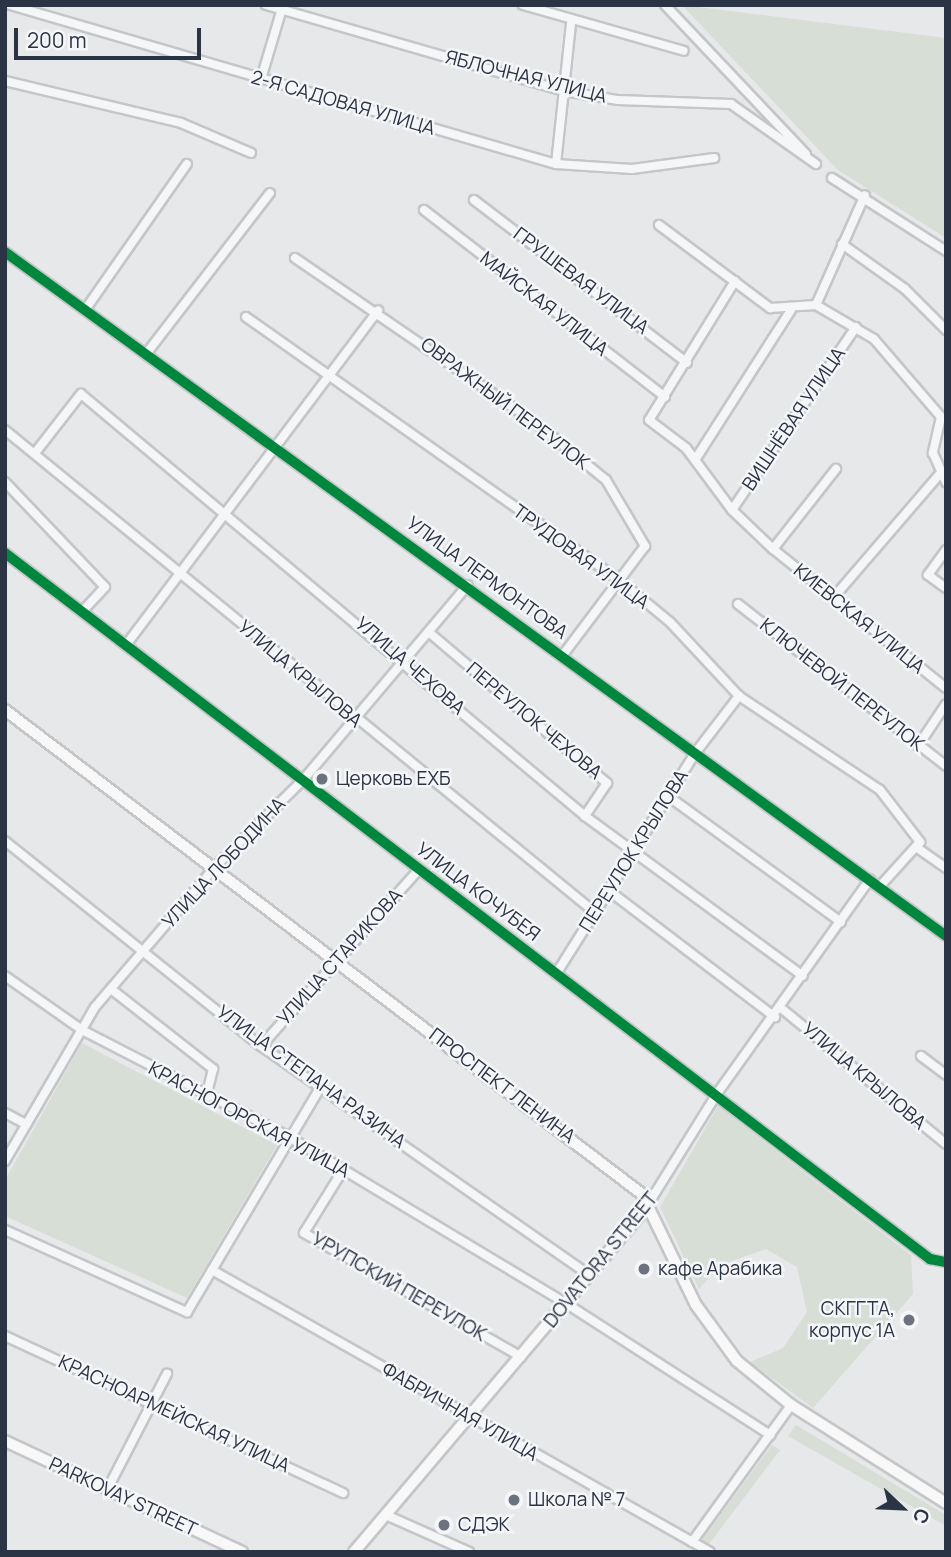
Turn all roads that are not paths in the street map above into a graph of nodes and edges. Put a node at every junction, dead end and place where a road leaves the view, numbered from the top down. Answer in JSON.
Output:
{"nodes":[{"id":1,"x":10,"y":5,"type":"edge"},
{"id":2,"x":265,"y":5,"type":"edge"},
{"id":3,"x":523,"y":5,"type":"edge"},
{"id":4,"x":666,"y":5,"type":"edge"},
{"id":5,"x":282,"y":8,"type":"edge"},
{"id":6,"x":571,"y":24,"type":"junction"},
{"id":7,"x":684,"y":51,"type":"dead end"},
{"id":8,"x":261,"y":79,"type":"junction"},
{"id":9,"x":5,"y":81,"type":"edge"},
{"id":10,"x":564,"y":91,"type":"junction"},
{"id":11,"x":251,"y":153,"type":"dead end"},
{"id":12,"x":714,"y":158,"type":"dead end"},
{"id":13,"x":187,"y":164,"type":"dead end"},
{"id":14,"x":556,"y":164,"type":"junction"},
{"id":15,"x":832,"y":178,"type":"dead end"},
{"id":16,"x":270,"y":192,"type":"dead end"},
{"id":17,"x":865,"y":195,"type":"junction"},
{"id":18,"x":474,"y":200,"type":"dead end"},
{"id":19,"x":424,"y":210,"type":"dead end"},
{"id":20,"x":659,"y":225,"type":"dead end"},
{"id":21,"x":842,"y":244,"type":"junction"},
{"id":22,"x":946,"y":251,"type":"edge"},
{"id":23,"x":5,"y":252,"type":"edge"},
{"id":24,"x":295,"y":258,"type":"dead end"},
{"id":25,"x":735,"y":282,"type":"junction"},
{"id":26,"x":816,"y":304,"type":"junction"},
{"id":27,"x":85,"y":310,"type":"junction"},
{"id":28,"x":378,"y":310,"type":"junction"},
{"id":29,"x":791,"y":310,"type":"junction"},
{"id":30,"x":246,"y":317,"type":"dead end"},
{"id":31,"x":856,"y":327,"type":"junction"},
{"id":32,"x":946,"y":330,"type":"edge"},
{"id":33,"x":146,"y":354,"type":"junction"},
{"id":34,"x":687,"y":363,"type":"junction"},
{"id":35,"x":326,"y":375,"type":"junction"},
{"id":36,"x":665,"y":397,"type":"junction"},
{"id":37,"x":5,"y":430,"type":"edge"},
{"id":38,"x":271,"y":444,"type":"junction"},
{"id":39,"x":35,"y":453,"type":"junction"},
{"id":40,"x":695,"y":460,"type":"junction"},
{"id":41,"x":836,"y":469,"type":"dead end"},
{"id":42,"x":942,"y":478,"type":"edge"},
{"id":43,"x":5,"y":482,"type":"edge"},
{"id":44,"x":732,"y":510,"type":"junction"},
{"id":45,"x":224,"y":515,"type":"junction"},
{"id":46,"x":773,"y":550,"type":"junction"},
{"id":47,"x":946,"y":550,"type":"edge"},
{"id":48,"x":5,"y":553,"type":"edge"},
{"id":49,"x":178,"y":573,"type":"junction"},
{"id":50,"x":619,"y":580,"type":"junction"},
{"id":51,"x":468,"y":585,"type":"junction"},
{"id":52,"x":946,"y":588,"type":"edge"},
{"id":53,"x":834,"y":597,"type":"junction"},
{"id":54,"x":738,"y":604,"type":"dead end"},
{"id":55,"x":82,"y":612,"type":"junction"},
{"id":56,"x":430,"y":634,"type":"junction"},
{"id":57,"x":126,"y":645,"type":"junction"},
{"id":58,"x":563,"y":655,"type":"junction"},
{"id":59,"x":406,"y":663,"type":"junction"},
{"id":60,"x":946,"y":688,"type":"edge"},
{"id":61,"x":739,"y":696,"type":"junction"},
{"id":62,"x":946,"y":704,"type":"edge"},
{"id":63,"x":5,"y":710,"type":"edge"},
{"id":64,"x":353,"y":718,"type":"junction"},
{"id":65,"x":918,"y":746,"type":"junction"},
{"id":66,"x":696,"y":751,"type":"junction"},
{"id":67,"x":946,"y":766,"type":"edge"},
{"id":68,"x":303,"y":780,"type":"junction"},
{"id":69,"x":668,"y":796,"type":"junction"},
{"id":70,"x":585,"y":816,"type":"junction"},
{"id":71,"x":5,"y":841,"type":"edge"},
{"id":72,"x":916,"y":847,"type":"junction"},
{"id":73,"x":634,"y":852,"type":"junction"},
{"id":74,"x":216,"y":866,"type":"junction"},
{"id":75,"x":946,"y":868,"type":"edge"},
{"id":76,"x":419,"y":869,"type":"junction"},
{"id":77,"x":870,"y":879,"type":"junction"},
{"id":78,"x":881,"y":885,"type":"junction"},
{"id":79,"x":612,"y":893,"type":"junction"},
{"id":80,"x":597,"y":914,"type":"junction"},
{"id":81,"x":841,"y":922,"type":"junction"},
{"id":82,"x":946,"y":936,"type":"edge"},
{"id":83,"x":144,"y":950,"type":"junction"},
{"id":84,"x":336,"y":958,"type":"junction"},
{"id":85,"x":556,"y":974,"type":"junction"},
{"id":86,"x":5,"y":976,"type":"edge"},
{"id":87,"x":803,"y":976,"type":"junction"},
{"id":88,"x":111,"y":989,"type":"junction"},
{"id":89,"x":781,"y":1008,"type":"junction"},
{"id":90,"x":775,"y":1017,"type":"junction"},
{"id":91,"x":82,"y":1030,"type":"junction"},
{"id":92,"x":261,"y":1046,"type":"junction"},
{"id":93,"x":921,"y":1056,"type":"dead end"},
{"id":94,"x":946,"y":1075,"type":"edge"},
{"id":95,"x":320,"y":1088,"type":"junction"},
{"id":96,"x":716,"y":1096,"type":"junction"},
{"id":97,"x":206,"y":1098,"type":"junction"},
{"id":98,"x":5,"y":1113,"type":"edge"},
{"id":99,"x":26,"y":1124,"type":"junction"},
{"id":100,"x":289,"y":1137,"type":"junction"},
{"id":101,"x":946,"y":1144,"type":"edge"},
{"id":102,"x":5,"y":1161,"type":"edge"},
{"id":103,"x":342,"y":1170,"type":"junction"},
{"id":104,"x":647,"y":1206,"type":"junction"},
{"id":105,"x":5,"y":1230,"type":"edge"},
{"id":106,"x":946,"y":1262,"type":"edge"},
{"id":107,"x":212,"y":1269,"type":"junction"},
{"id":108,"x":591,"y":1276,"type":"junction"},
{"id":109,"x":567,"y":1304,"type":"junction"},
{"id":110,"x":5,"y":1336,"type":"edge"},
{"id":111,"x":522,"y":1357,"type":"junction"},
{"id":112,"x":167,"y":1374,"type":"dead end"},
{"id":113,"x":152,"y":1403,"type":"junction"},
{"id":114,"x":791,"y":1405,"type":"junction"},
{"id":115,"x":470,"y":1418,"type":"junction"},
{"id":116,"x":770,"y":1435,"type":"junction"},
{"id":117,"x":5,"y":1441,"type":"edge"},
{"id":118,"x":107,"y":1490,"type":"junction"},
{"id":119,"x":343,"y":1493,"type":"dead end"},
{"id":120,"x":946,"y":1503,"type":"edge"},
{"id":121,"x":386,"y":1515,"type":"junction"},
{"id":122,"x":692,"y":1542,"type":"junction"},
{"id":123,"x":242,"y":1552,"type":"edge"},
{"id":124,"x":354,"y":1552,"type":"edge"},
{"id":125,"x":469,"y":1552,"type":"edge"},
{"id":126,"x":710,"y":1552,"type":"edge"}],
"edges":[{"from":1,"to":8,"type":"street","name":"2-Я САДОВАЯ УЛИЦА"},
{"from":2,"to":5,"type":"street","name":"ЯБЛОЧНАЯ УЛИЦА"},
{"from":3,"to":6,"type":"street"},
{"from":4,"to":10,"type":"street","name":"ЯБЛОЧНАЯ УЛИЦА"},
{"from":5,"to":8,"type":"street"},
{"from":5,"to":10,"type":"street","name":"ЯБЛОЧНАЯ УЛИЦА"},
{"from":6,"to":7,"type":"street"},
{"from":6,"to":10,"type":"street"},
{"from":8,"to":14,"type":"street","name":"2-Я САДОВАЯ УЛИЦА"},
{"from":9,"to":11,"type":"street"},
{"from":10,"to":14,"type":"street"},
{"from":12,"to":14,"type":"street","name":"2-Я САДОВАЯ УЛИЦА"},
{"from":13,"to":27,"type":"street"},
{"from":15,"to":17,"type":"street"},
{"from":16,"to":33,"type":"street"},
{"from":17,"to":21,"type":"street"},
{"from":17,"to":22,"type":"street"},
{"from":18,"to":34,"type":"street","name":"ГРУШЕВАЯ УЛИЦА"},
{"from":19,"to":36,"type":"street","name":"МАЙСКАЯ УЛИЦА"},
{"from":20,"to":25,"type":"street"},
{"from":21,"to":26,"type":"street"},
{"from":21,"to":32,"type":"street"},
{"from":23,"to":27,"type":"street","name":"УЛИЦА ЛЕРМОНТОВА"},
{"from":24,"to":28,"type":"street","name":"ОВРАЖНЫЙ ПЕРЕУЛОК"},
{"from":25,"to":29,"type":"street"},
{"from":25,"to":34,"type":"street","name":"КИЕВСКАЯ УЛИЦА"},
{"from":26,"to":29,"type":"street"},
{"from":26,"to":31,"type":"street"},
{"from":27,"to":33,"type":"street","name":"УЛИЦА ЛЕРМОНТОВА"},
{"from":28,"to":35,"type":"street"},
{"from":28,"to":50,"type":"street","name":"ОВРАЖНЫЙ ПЕРЕУЛОК"},
{"from":29,"to":40,"type":"street"},
{"from":30,"to":35,"type":"street","name":"ТРУДОВАЯ УЛИЦА"},
{"from":31,"to":42,"type":"street"},
{"from":31,"to":44,"type":"street","name":"ВИШНЁВАЯ УЛИЦА"},
{"from":33,"to":38,"type":"street","name":"УЛИЦА ЛЕРМОНТОВА"},
{"from":34,"to":36,"type":"street","name":"КИЕВСКАЯ УЛИЦА"},
{"from":35,"to":38,"type":"street"},
{"from":35,"to":50,"type":"street","name":"ТРУДОВАЯ УЛИЦА"},
{"from":36,"to":40,"type":"street","name":"КИЕВСКАЯ УЛИЦА"},
{"from":37,"to":39,"type":"street","name":"УЛИЦА КРЫЛОВА"},
{"from":38,"to":45,"type":"street"},
{"from":38,"to":51,"type":"street","name":"УЛИЦА ЛЕРМОНТОВА"},
{"from":39,"to":45,"type":"street","name":"УЛИЦА ЧЕХОВА"},
{"from":39,"to":49,"type":"street","name":"УЛИЦА КРЫЛОВА"},
{"from":40,"to":44,"type":"street","name":"КИЕВСКАЯ УЛИЦА"},
{"from":41,"to":46,"type":"street"},
{"from":42,"to":53,"type":"street"},
{"from":43,"to":55,"type":"street"},
{"from":44,"to":46,"type":"street","name":"КИЕВСКАЯ УЛИЦА"},
{"from":45,"to":49,"type":"street"},
{"from":45,"to":59,"type":"street","name":"УЛИЦА ЧЕХОВА"},
{"from":46,"to":53,"type":"street","name":"КИЕВСКАЯ УЛИЦА"},
{"from":47,"to":52,"type":"street"},
{"from":48,"to":55,"type":"street","name":"УЛИЦА КОЧУБЕЯ"},
{"from":49,"to":57,"type":"street"},
{"from":49,"to":64,"type":"street","name":"УЛИЦА КРЫЛОВА"},
{"from":50,"to":58,"type":"street","name":"ОВРАЖНЫЙ ПЕРЕУЛОК"},
{"from":50,"to":61,"type":"street","name":"ТРУДОВАЯ УЛИЦА"},
{"from":51,"to":56,"type":"street","name":"УЛИЦА ЛОБОДИНА"},
{"from":51,"to":58,"type":"street","name":"УЛИЦА ЛЕРМОНТОВА"},
{"from":53,"to":60,"type":"street","name":"КИЕВСКАЯ УЛИЦА"},
{"from":54,"to":65,"type":"street","name":"КЛЮЧЕВОЙ ПЕРЕУЛОК"},
{"from":55,"to":57,"type":"street","name":"УЛИЦА КОЧУБЕЯ"},
{"from":56,"to":59,"type":"street","name":"УЛИЦА ЛОБОДИНА"},
{"from":56,"to":70,"type":"street","name":"ПЕРЕУЛОК ЧЕХОВА"},
{"from":57,"to":68,"type":"street","name":"УЛИЦА КОЧУБЕЯ"},
{"from":58,"to":66,"type":"street","name":"УЛИЦА ЛЕРМОНТОВА"},
{"from":59,"to":64,"type":"street","name":"УЛИЦА ЛОБОДИНА"},
{"from":59,"to":70,"type":"street","name":"УЛИЦА ЧЕХОВА"},
{"from":61,"to":66,"type":"street","name":"ПЕРЕУЛОК КРЫЛОВА"},
{"from":61,"to":72,"type":"street","name":"ТРУДОВАЯ УЛИЦА"},
{"from":62,"to":65,"type":"street"},
{"from":63,"to":74,"type":"main road","name":"ПРОСПЕКТ ЛЕНИНА"},
{"from":64,"to":68,"type":"street","name":"УЛИЦА ЛОБОДИНА"},
{"from":64,"to":80,"type":"street","name":"УЛИЦА КРЫЛОВА"},
{"from":65,"to":67,"type":"street","name":"КЛЮЧЕВОЙ ПЕРЕУЛОК"},
{"from":66,"to":69,"type":"street","name":"ПЕРЕУЛОК КРЫЛОВА"},
{"from":66,"to":77,"type":"street","name":"УЛИЦА ЛЕРМОНТОВА"},
{"from":68,"to":74,"type":"street","name":"УЛИЦА ЛОБОДИНА"},
{"from":68,"to":76,"type":"street","name":"УЛИЦА КОЧУБЕЯ"},
{"from":69,"to":73,"type":"street","name":"ПЕРЕУЛОК КРЫЛОВА"},
{"from":69,"to":81,"type":"street"},
{"from":70,"to":73,"type":"street","name":"УЛИЦА ЧЕХОВА"},
{"from":71,"to":83,"type":"street","name":"УЛИЦА СТЕПАНА РАЗИНА"},
{"from":72,"to":75,"type":"street"},
{"from":72,"to":78,"type":"street"},
{"from":73,"to":79,"type":"street","name":"ПЕРЕУЛОК КРЫЛОВА"},
{"from":73,"to":87,"type":"street","name":"УЛИЦА ЧЕХОВА"},
{"from":74,"to":83,"type":"street","name":"УЛИЦА ЛОБОДИНА"},
{"from":74,"to":84,"type":"main road","name":"ПРОСПЕКТ ЛЕНИНА"},
{"from":76,"to":84,"type":"street","name":"УЛИЦА СТАРИКОВА"},
{"from":76,"to":85,"type":"street","name":"УЛИЦА КОЧУБЕЯ"},
{"from":77,"to":78,"type":"street","name":"УЛИЦА ЛЕРМОНТОВА"},
{"from":77,"to":81,"type":"street","name":"DOVATORA STREET"},
{"from":78,"to":82,"type":"street","name":"УЛИЦА ЛЕРМОНТОВА"},
{"from":79,"to":80,"type":"street","name":"ПЕРЕУЛОК КРЫЛОВА"},
{"from":79,"to":90,"type":"street","name":"УЛИЦА КРЫЛОВА"},
{"from":80,"to":85,"type":"street","name":"ПЕРЕУЛОК КРЫЛОВА"},
{"from":81,"to":87,"type":"street","name":"DOVATORA STREET"},
{"from":83,"to":88,"type":"street","name":"УЛИЦА ЛОБОДИНА"},
{"from":83,"to":92,"type":"street","name":"УЛИЦА СТЕПАНА РАЗИНА"},
{"from":84,"to":92,"type":"street","name":"УЛИЦА СТАРИКОВА"},
{"from":84,"to":104,"type":"main road","name":"ПРОСПЕКТ ЛЕНИНА"},
{"from":85,"to":96,"type":"street","name":"УЛИЦА КОЧУБЕЯ"},
{"from":86,"to":91,"type":"street","name":"КРАСНОГОРСКАЯ УЛИЦА"},
{"from":87,"to":89,"type":"street","name":"DOVATORA STREET"},
{"from":88,"to":91,"type":"street","name":"УЛИЦА ЛОБОДИНА"},
{"from":88,"to":97,"type":"street"},
{"from":89,"to":90,"type":"street","name":"DOVATORA STREET"},
{"from":89,"to":101,"type":"street","name":"УЛИЦА КРЫЛОВА"},
{"from":90,"to":96,"type":"street","name":"DOVATORA STREET"},
{"from":91,"to":97,"type":"street","name":"КРАСНОГОРСКАЯ УЛИЦА"},
{"from":91,"to":99,"type":"street","name":"УЛИЦА ЛОБОДИНА"},
{"from":92,"to":95,"type":"street","name":"УЛИЦА СТЕПАНА РАЗИНА"},
{"from":93,"to":94,"type":"street"},
{"from":95,"to":100,"type":"street"},
{"from":95,"to":108,"type":"street","name":"УЛИЦА СТЕПАНА РАЗИНА"},
{"from":96,"to":104,"type":"street","name":"DOVATORA STREET"},
{"from":96,"to":106,"type":"street","name":"УЛИЦА КОЧУБЕЯ"},
{"from":97,"to":100,"type":"street","name":"КРАСНОГОРСКАЯ УЛИЦА"},
{"from":98,"to":99,"type":"street"},
{"from":99,"to":102,"type":"street","name":"УЛИЦА ЛОБОДИНА"},
{"from":100,"to":103,"type":"street","name":"КРАСНОГОРСКАЯ УЛИЦА"},
{"from":100,"to":107,"type":"street"},
{"from":103,"to":109,"type":"street","name":"КРАСНОГОРСКАЯ УЛИЦА"},
{"from":103,"to":111,"type":"street","name":"УРУПСКИЙ ПЕРЕУЛОК"},
{"from":104,"to":108,"type":"main road","name":"DOVATORA STREET"},
{"from":104,"to":114,"type":"main road","name":"ПРОСПЕКТ ЛЕНИНА"},
{"from":105,"to":107,"type":"street"},
{"from":107,"to":115,"type":"street","name":"ФАБРИЧНАЯ УЛИЦА"},
{"from":108,"to":109,"type":"main road","name":"DOVATORA STREET"},
{"from":109,"to":111,"type":"main road","name":"DOVATORA STREET"},
{"from":109,"to":116,"type":"street"},
{"from":110,"to":113,"type":"street","name":"КРАСНОАРМЕЙСКАЯ УЛИЦА"},
{"from":111,"to":115,"type":"main road","name":"DOVATORA STREET"},
{"from":112,"to":113,"type":"street"},
{"from":113,"to":118,"type":"street"},
{"from":113,"to":119,"type":"street","name":"КРАСНОАРМЕЙСКАЯ УЛИЦА"},
{"from":114,"to":116,"type":"street"},
{"from":114,"to":120,"type":"main road","name":"ПРОСПЕКТ ЛЕНИНА"},
{"from":115,"to":121,"type":"main road","name":"DOVATORA STREET"},
{"from":115,"to":122,"type":"street","name":"ФАБРИЧНАЯ УЛИЦА"},
{"from":116,"to":122,"type":"street"},
{"from":117,"to":118,"type":"main road","name":"PARKOVAY STREET"},
{"from":118,"to":123,"type":"main road","name":"PARKOVAY STREET"},
{"from":121,"to":124,"type":"main road","name":"DOVATORA STREET"},
{"from":121,"to":125,"type":"street"},
{"from":122,"to":126,"type":"street","name":"ФАБРИЧНАЯ УЛИЦА"}]}
